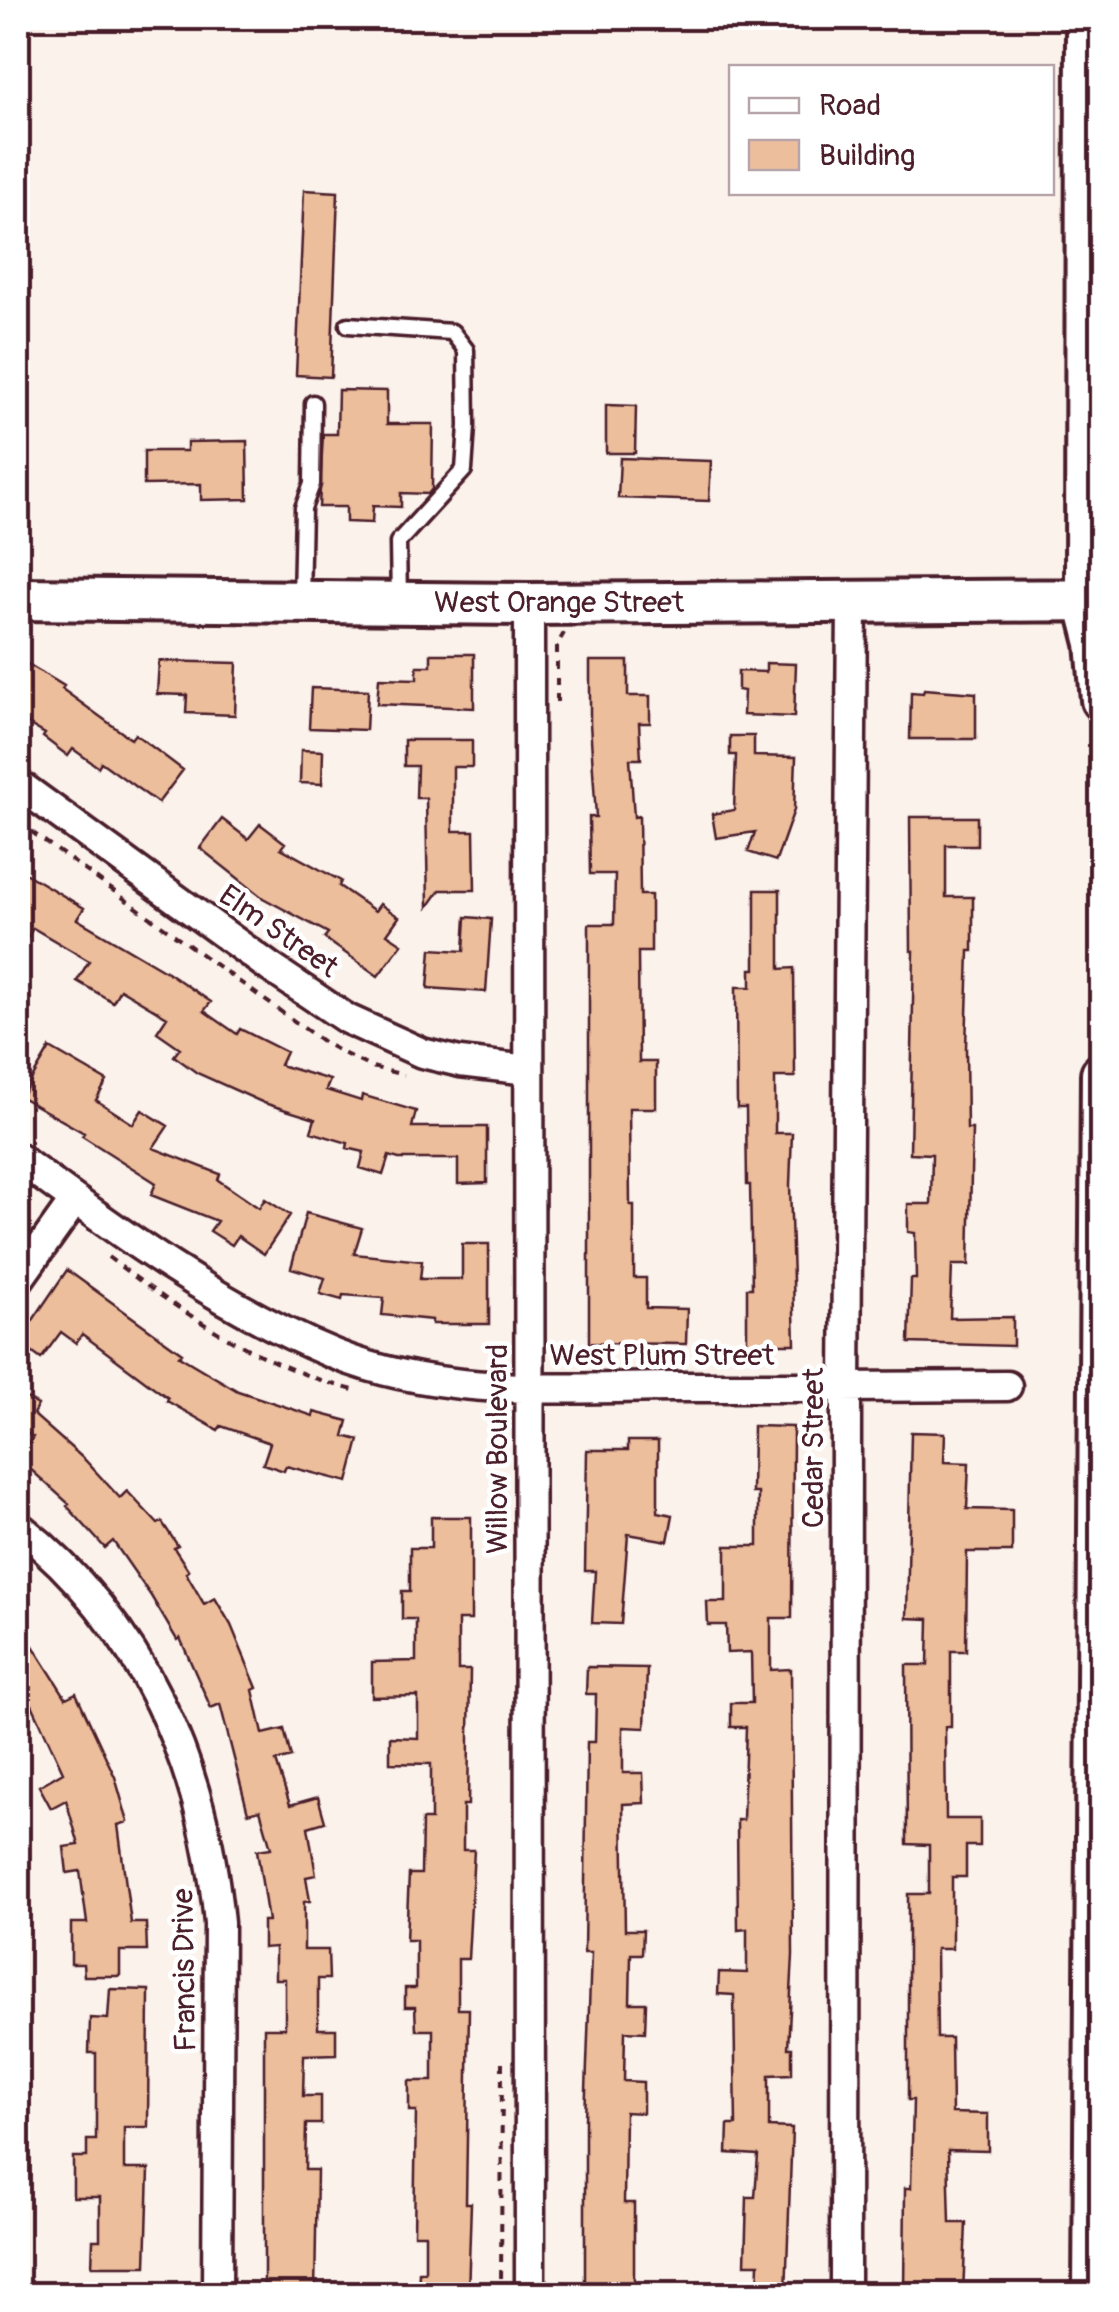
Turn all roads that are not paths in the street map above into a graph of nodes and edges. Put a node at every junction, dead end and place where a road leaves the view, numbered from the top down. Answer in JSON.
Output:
{"nodes":[{"id":1,"x":1092,"y":36,"type":"edge"},
{"id":2,"x":348,"y":325,"type":"dead end"},
{"id":3,"x":312,"y":403,"type":"dead end"},
{"id":4,"x":18,"y":599,"type":"edge"},
{"id":5,"x":1094,"y":600,"type":"edge"},
{"id":6,"x":301,"y":601,"type":"junction"},
{"id":7,"x":399,"y":601,"type":"junction"},
{"id":8,"x":852,"y":601,"type":"junction"},
{"id":9,"x":529,"y":604,"type":"junction"},
{"id":10,"x":1102,"y":700,"type":"edge"},
{"id":11,"x":18,"y":784,"type":"edge"},
{"id":12,"x":530,"y":1070,"type":"junction"},
{"id":13,"x":1102,"y":1074,"type":"edge"},
{"id":14,"x":18,"y":1158,"type":"edge"},
{"id":15,"x":1101,"y":1164,"type":"edge"},
{"id":16,"x":75,"y":1200,"type":"junction"},
{"id":17,"x":18,"y":1280,"type":"edge"},
{"id":18,"x":1007,"y":1386,"type":"dead end"},
{"id":19,"x":846,"y":1387,"type":"junction"},
{"id":20,"x":530,"y":1388,"type":"junction"},
{"id":21,"x":18,"y":1526,"type":"edge"},
{"id":22,"x":1098,"y":2028,"type":"edge"},
{"id":23,"x":218,"y":2294,"type":"edge"},
{"id":24,"x":530,"y":2294,"type":"edge"},
{"id":25,"x":845,"y":2294,"type":"edge"},
{"id":26,"x":1094,"y":2294,"type":"edge"}],
"edges":[{"from":1,"to":5,"type":"main road"},
{"from":2,"to":7,"type":"lane"},
{"from":3,"to":6,"type":"lane"},
{"from":4,"to":6,"type":"main road","name":"West Orange Street"},
{"from":5,"to":8,"type":"main road","name":"West Orange Street"},
{"from":5,"to":10,"type":"main road"},
{"from":6,"to":7,"type":"main road","name":"West Orange Street"},
{"from":7,"to":9,"type":"main road","name":"West Orange Street"},
{"from":8,"to":9,"type":"main road","name":"West Orange Street"},
{"from":8,"to":19,"type":"street","name":"Cedar Street"},
{"from":9,"to":12,"type":"street","name":"Willow Boulevard"},
{"from":11,"to":12,"type":"street","name":"Elm Street"},
{"from":12,"to":20,"type":"street","name":"Willow Boulevard"},
{"from":13,"to":15,"type":"main road"},
{"from":14,"to":16,"type":"street","name":"West Plum Street"},
{"from":15,"to":22,"type":"main road"},
{"from":16,"to":17,"type":"street"},
{"from":16,"to":20,"type":"street","name":"West Plum Street"},
{"from":18,"to":19,"type":"street","name":"West Plum Street"},
{"from":19,"to":20,"type":"street","name":"West Plum Street"},
{"from":19,"to":25,"type":"street","name":"Cedar Street"},
{"from":20,"to":24,"type":"street","name":"Willow Boulevard"},
{"from":21,"to":23,"type":"street","name":"Francis Drive"},
{"from":22,"to":26,"type":"main road"}]}
